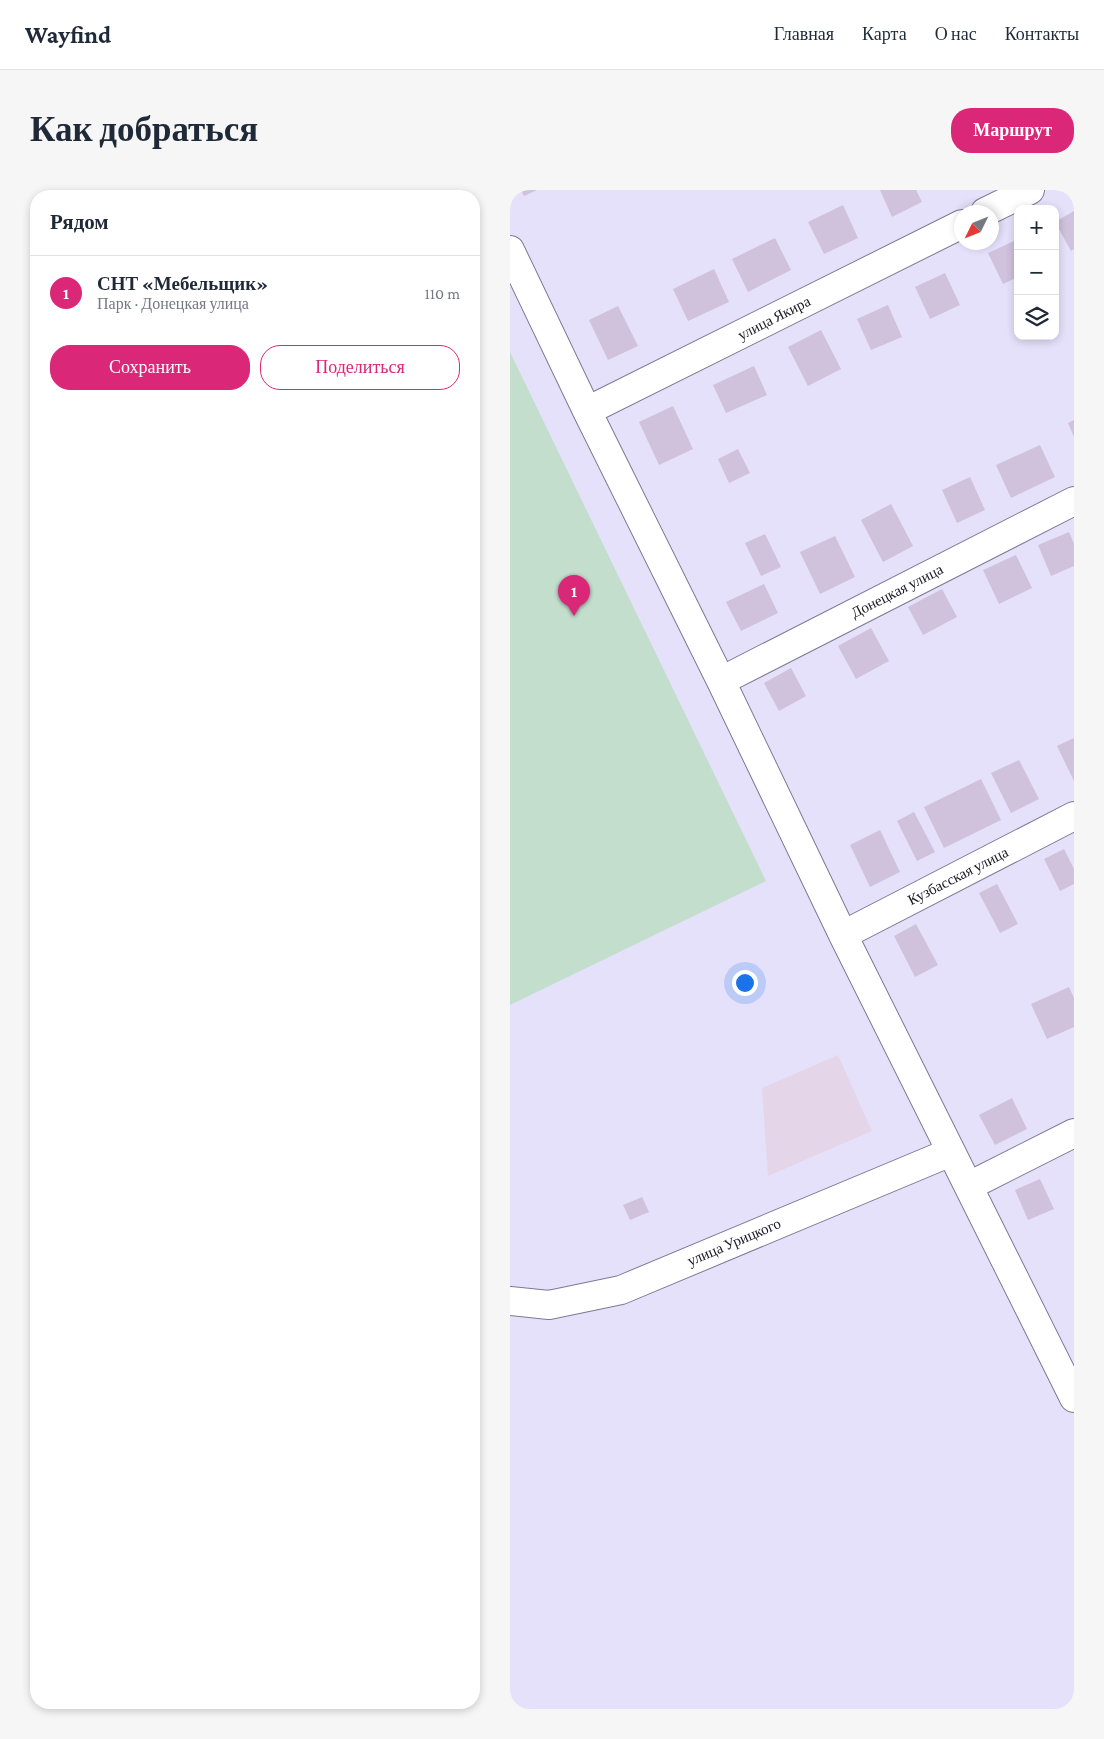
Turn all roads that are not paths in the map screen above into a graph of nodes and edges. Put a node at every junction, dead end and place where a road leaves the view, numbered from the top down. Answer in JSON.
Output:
{"nodes":[{"id":1,"x":1030,"y":190,"type":"edge"},
{"id":2,"x":999,"y":205,"type":"edge"},
{"id":3,"x":954,"y":228,"type":"edge"},
{"id":4,"x":510,"y":250,"type":"edge"},
{"id":5,"x":587,"y":411,"type":"junction"},
{"id":6,"x":1074,"y":501,"type":"edge"},
{"id":7,"x":721,"y":681,"type":"junction"},
{"id":8,"x":1074,"y":816,"type":"edge"},
{"id":9,"x":843,"y":935,"type":"junction"},
{"id":10,"x":1074,"y":1133,"type":"edge"},
{"id":11,"x":951,"y":1152,"type":"junction"},
{"id":12,"x":969,"y":1186,"type":"junction"},
{"id":13,"x":510,"y":1301,"type":"edge"},
{"id":14,"x":1074,"y":1398,"type":"edge"}],
"edges":[{"from":1,"to":2,"type":"street"},
{"from":3,"to":5,"type":"street","name":"улица Якира"},
{"from":4,"to":5,"type":"street"},
{"from":5,"to":7,"type":"street"},
{"from":6,"to":7,"type":"street","name":"Донецкая улица"},
{"from":7,"to":9,"type":"street"},
{"from":8,"to":9,"type":"street","name":"Кузбасская улица"},
{"from":9,"to":11,"type":"street"},
{"from":10,"to":12,"type":"street"},
{"from":11,"to":12,"type":"street"},
{"from":11,"to":13,"type":"street","name":"улица Урицкого"},
{"from":12,"to":14,"type":"street"}]}
